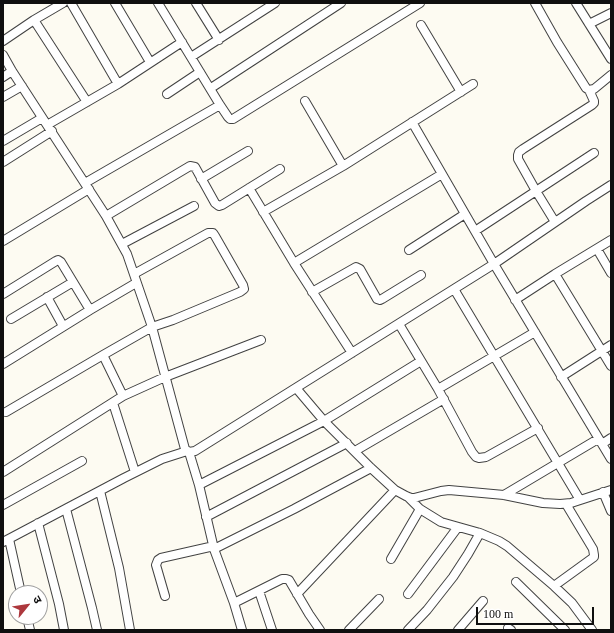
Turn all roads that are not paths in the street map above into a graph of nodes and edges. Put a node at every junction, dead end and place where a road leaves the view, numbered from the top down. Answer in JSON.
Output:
{"nodes":[{"id":1,"x":63,"y":3,"type":"edge"},
{"id":2,"x":71,"y":3,"type":"edge"},
{"id":3,"x":115,"y":3,"type":"edge"},
{"id":4,"x":158,"y":3,"type":"edge"},
{"id":5,"x":196,"y":3,"type":"edge"},
{"id":6,"x":275,"y":3,"type":"edge"},
{"id":7,"x":341,"y":3,"type":"edge"},
{"id":8,"x":402,"y":3,"type":"edge"},
{"id":9,"x":420,"y":3,"type":"edge"},
{"id":10,"x":534,"y":3,"type":"edge"},
{"id":11,"x":576,"y":3,"type":"edge"},
{"id":12,"x":407,"y":11,"type":"junction"},
{"id":13,"x":611,"y":13,"type":"edge"},
{"id":14,"x":34,"y":20,"type":"junction"},
{"id":15,"x":589,"y":24,"type":"junction"},
{"id":16,"x":421,"y":25,"type":"dead end"},
{"id":17,"x":219,"y":40,"type":"junction"},
{"id":18,"x":3,"y":41,"type":"edge"},
{"id":19,"x":182,"y":42,"type":"junction"},
{"id":20,"x":3,"y":55,"type":"edge"},
{"id":21,"x":191,"y":57,"type":"junction"},
{"id":22,"x":611,"y":59,"type":"edge"},
{"id":23,"x":150,"y":62,"type":"junction"},
{"id":24,"x":12,"y":71,"type":"junction"},
{"id":25,"x":200,"y":72,"type":"junction"},
{"id":26,"x":611,"y":75,"type":"edge"},
{"id":27,"x":3,"y":77,"type":"edge"},
{"id":28,"x":118,"y":84,"type":"junction"},
{"id":29,"x":473,"y":84,"type":"dead end"},
{"id":30,"x":22,"y":86,"type":"junction"},
{"id":31,"x":210,"y":88,"type":"junction"},
{"id":32,"x":589,"y":90,"type":"junction"},
{"id":33,"x":461,"y":92,"type":"junction"},
{"id":34,"x":167,"y":94,"type":"dead end"},
{"id":35,"x":3,"y":97,"type":"edge"},
{"id":36,"x":305,"y":101,"type":"dead end"},
{"id":37,"x":87,"y":102,"type":"junction"},
{"id":38,"x":220,"y":105,"type":"junction"},
{"id":39,"x":412,"y":122,"type":"junction"},
{"id":40,"x":47,"y":125,"type":"junction"},
{"id":41,"x":3,"y":141,"type":"edge"},
{"id":42,"x":248,"y":151,"type":"dead end"},
{"id":43,"x":594,"y":153,"type":"dead end"},
{"id":44,"x":3,"y":162,"type":"edge"},
{"id":45,"x":343,"y":166,"type":"junction"},
{"id":46,"x":280,"y":169,"type":"dead end"},
{"id":47,"x":442,"y":174,"type":"junction"},
{"id":48,"x":201,"y":179,"type":"junction"},
{"id":49,"x":611,"y":185,"type":"edge"},
{"id":50,"x":87,"y":186,"type":"junction"},
{"id":51,"x":249,"y":188,"type":"junction"},
{"id":52,"x":536,"y":192,"type":"junction"},
{"id":53,"x":194,"y":206,"type":"dead end"},
{"id":54,"x":263,"y":212,"type":"junction"},
{"id":55,"x":465,"y":214,"type":"junction"},
{"id":56,"x":106,"y":216,"type":"junction"},
{"id":57,"x":555,"y":222,"type":"junction"},
{"id":58,"x":475,"y":231,"type":"junction"},
{"id":59,"x":611,"y":240,"type":"edge"},
{"id":60,"x":3,"y":241,"type":"edge"},
{"id":61,"x":122,"y":244,"type":"junction"},
{"id":62,"x":597,"y":249,"type":"junction"},
{"id":63,"x":409,"y":250,"type":"dead end"},
{"id":64,"x":294,"y":263,"type":"junction"},
{"id":65,"x":494,"y":264,"type":"junction"},
{"id":66,"x":611,"y":273,"type":"edge"},
{"id":67,"x":134,"y":274,"type":"junction"},
{"id":68,"x":555,"y":274,"type":"junction"},
{"id":69,"x":421,"y":275,"type":"dead end"},
{"id":70,"x":73,"y":282,"type":"junction"},
{"id":71,"x":136,"y":283,"type":"junction"},
{"id":72,"x":454,"y":290,"type":"junction"},
{"id":73,"x":312,"y":292,"type":"junction"},
{"id":74,"x":3,"y":294,"type":"edge"},
{"id":75,"x":47,"y":297,"type":"junction"},
{"id":76,"x":515,"y":300,"type":"junction"},
{"id":77,"x":90,"y":310,"type":"junction"},
{"id":78,"x":11,"y":319,"type":"dead end"},
{"id":79,"x":399,"y":324,"type":"junction"},
{"id":80,"x":63,"y":326,"type":"junction"},
{"id":81,"x":152,"y":327,"type":"junction"},
{"id":82,"x":535,"y":332,"type":"junction"},
{"id":83,"x":261,"y":340,"type":"dead end"},
{"id":84,"x":611,"y":345,"type":"edge"},
{"id":85,"x":602,"y":351,"type":"junction"},
{"id":86,"x":352,"y":353,"type":"junction"},
{"id":87,"x":103,"y":355,"type":"junction"},
{"id":88,"x":494,"y":356,"type":"junction"},
{"id":89,"x":421,"y":361,"type":"junction"},
{"id":90,"x":3,"y":364,"type":"edge"},
{"id":91,"x":611,"y":366,"type":"edge"},
{"id":92,"x":165,"y":377,"type":"junction"},
{"id":93,"x":561,"y":377,"type":"junction"},
{"id":94,"x":296,"y":388,"type":"junction"},
{"id":95,"x":438,"y":389,"type":"junction"},
{"id":96,"x":123,"y":396,"type":"junction"},
{"id":97,"x":444,"y":399,"type":"junction"},
{"id":98,"x":113,"y":403,"type":"junction"},
{"id":99,"x":6,"y":412,"type":"dead end"},
{"id":100,"x":324,"y":421,"type":"junction"},
{"id":101,"x":538,"y":428,"type":"junction"},
{"id":102,"x":611,"y":438,"type":"edge"},
{"id":103,"x":600,"y":441,"type":"junction"},
{"id":104,"x":347,"y":444,"type":"junction"},
{"id":105,"x":355,"y":451,"type":"junction"},
{"id":106,"x":188,"y":452,"type":"junction"},
{"id":107,"x":611,"y":459,"type":"edge"},
{"id":108,"x":82,"y":461,"type":"dead end"},
{"id":109,"x":558,"y":463,"type":"junction"},
{"id":110,"x":371,"y":468,"type":"junction"},
{"id":111,"x":3,"y":472,"type":"edge"},
{"id":112,"x":135,"y":472,"type":"junction"},
{"id":113,"x":199,"y":485,"type":"junction"},
{"id":114,"x":394,"y":490,"type":"junction"},
{"id":115,"x":100,"y":491,"type":"junction"},
{"id":116,"x":607,"y":491,"type":"edge"},
{"id":117,"x":504,"y":495,"type":"junction"},
{"id":118,"x":408,"y":497,"type":"junction"},
{"id":119,"x":580,"y":500,"type":"junction"},
{"id":120,"x":566,"y":504,"type":"junction"},
{"id":121,"x":3,"y":505,"type":"edge"},
{"id":122,"x":66,"y":509,"type":"junction"},
{"id":123,"x":420,"y":509,"type":"junction"},
{"id":124,"x":611,"y":511,"type":"edge"},
{"id":125,"x":206,"y":517,"type":"junction"},
{"id":126,"x":38,"y":524,"type":"junction"},
{"id":127,"x":458,"y":527,"type":"junction"},
{"id":128,"x":480,"y":533,"type":"junction"},
{"id":129,"x":6,"y":540,"type":"edge"},
{"id":130,"x":214,"y":548,"type":"junction"},
{"id":131,"x":391,"y":559,"type":"dead end"},
{"id":132,"x":516,"y":582,"type":"dead end"},
{"id":133,"x":20,"y":585,"type":"edge"},
{"id":134,"x":554,"y":586,"type":"junction"},
{"id":135,"x":259,"y":591,"type":"junction"},
{"id":136,"x":297,"y":594,"type":"junction"},
{"id":137,"x":408,"y":594,"type":"dead end"},
{"id":138,"x":165,"y":596,"type":"dead end"},
{"id":139,"x":379,"y":599,"type":"dead end"},
{"id":140,"x":483,"y":601,"type":"dead end"},
{"id":141,"x":234,"y":603,"type":"junction"},
{"id":142,"x":64,"y":630,"type":"edge"},
{"id":143,"x":97,"y":630,"type":"edge"},
{"id":144,"x":130,"y":630,"type":"edge"},
{"id":145,"x":242,"y":630,"type":"edge"},
{"id":146,"x":272,"y":630,"type":"edge"},
{"id":147,"x":320,"y":630,"type":"edge"},
{"id":148,"x":349,"y":630,"type":"edge"},
{"id":149,"x":408,"y":630,"type":"edge"},
{"id":150,"x":458,"y":630,"type":"edge"},
{"id":151,"x":565,"y":630,"type":"edge"},
{"id":152,"x":592,"y":630,"type":"edge"}],
"edges":[{"from":1,"to":14,"type":"street"},
{"from":2,"to":28,"type":"street"},
{"from":3,"to":23,"type":"street"},
{"from":4,"to":19,"type":"street"},
{"from":5,"to":17,"type":"street"},
{"from":6,"to":17,"type":"street"},
{"from":7,"to":31,"type":"street"},
{"from":8,"to":12,"type":"street"},
{"from":9,"to":12,"type":"street"},
{"from":10,"to":32,"type":"street"},
{"from":11,"to":15,"type":"street"},
{"from":12,"to":38,"type":"street"},
{"from":13,"to":15,"type":"street"},
{"from":14,"to":18,"type":"street"},
{"from":14,"to":37,"type":"street"},
{"from":15,"to":22,"type":"street"},
{"from":16,"to":33,"type":"street"},
{"from":17,"to":21,"type":"street"},
{"from":19,"to":21,"type":"street"},
{"from":19,"to":23,"type":"street"},
{"from":20,"to":24,"type":"street"},
{"from":21,"to":25,"type":"street"},
{"from":23,"to":28,"type":"street"},
{"from":24,"to":27,"type":"street"},
{"from":24,"to":30,"type":"street"},
{"from":25,"to":31,"type":"street"},
{"from":25,"to":34,"type":"street"},
{"from":26,"to":32,"type":"street"},
{"from":28,"to":37,"type":"street"},
{"from":29,"to":33,"type":"street"},
{"from":30,"to":35,"type":"street"},
{"from":30,"to":40,"type":"street"},
{"from":31,"to":38,"type":"street"},
{"from":32,"to":52,"type":"street"},
{"from":33,"to":39,"type":"street"},
{"from":36,"to":45,"type":"street"},
{"from":37,"to":40,"type":"street"},
{"from":38,"to":50,"type":"street"},
{"from":39,"to":45,"type":"street"},
{"from":39,"to":47,"type":"street"},
{"from":40,"to":41,"type":"street"},
{"from":40,"to":44,"type":"street"},
{"from":40,"to":50,"type":"street"},
{"from":42,"to":48,"type":"street"},
{"from":43,"to":52,"type":"street"},
{"from":45,"to":54,"type":"street"},
{"from":46,"to":51,"type":"street"},
{"from":47,"to":55,"type":"street"},
{"from":47,"to":64,"type":"street"},
{"from":48,"to":51,"type":"street"},
{"from":48,"to":56,"type":"street"},
{"from":49,"to":57,"type":"street"},
{"from":50,"to":56,"type":"street"},
{"from":50,"to":60,"type":"street"},
{"from":51,"to":54,"type":"street"},
{"from":52,"to":57,"type":"street"},
{"from":52,"to":58,"type":"street"},
{"from":53,"to":61,"type":"street"},
{"from":54,"to":64,"type":"street"},
{"from":55,"to":58,"type":"street"},
{"from":55,"to":63,"type":"street"},
{"from":56,"to":61,"type":"street"},
{"from":57,"to":65,"type":"street"},
{"from":58,"to":65,"type":"street"},
{"from":59,"to":62,"type":"street"},
{"from":61,"to":67,"type":"street"},
{"from":62,"to":66,"type":"street"},
{"from":62,"to":68,"type":"street"},
{"from":64,"to":73,"type":"street"},
{"from":65,"to":72,"type":"street"},
{"from":65,"to":76,"type":"street"},
{"from":67,"to":71,"type":"street"},
{"from":67,"to":81,"type":"street"},
{"from":68,"to":76,"type":"street"},
{"from":68,"to":85,"type":"street"},
{"from":69,"to":73,"type":"street"},
{"from":70,"to":74,"type":"street"},
{"from":70,"to":75,"type":"street"},
{"from":70,"to":77,"type":"street"},
{"from":71,"to":77,"type":"street"},
{"from":71,"to":81,"type":"street"},
{"from":72,"to":79,"type":"street"},
{"from":72,"to":88,"type":"street"},
{"from":73,"to":86,"type":"street"},
{"from":75,"to":78,"type":"street"},
{"from":75,"to":80,"type":"street"},
{"from":76,"to":82,"type":"street"},
{"from":77,"to":80,"type":"street"},
{"from":79,"to":86,"type":"street"},
{"from":79,"to":89,"type":"street"},
{"from":80,"to":90,"type":"street"},
{"from":81,"to":87,"type":"street"},
{"from":81,"to":92,"type":"street"},
{"from":82,"to":88,"type":"street"},
{"from":82,"to":93,"type":"street"},
{"from":83,"to":92,"type":"street"},
{"from":84,"to":85,"type":"street"},
{"from":85,"to":91,"type":"street"},
{"from":85,"to":93,"type":"street"},
{"from":86,"to":94,"type":"street"},
{"from":87,"to":96,"type":"street"},
{"from":87,"to":99,"type":"street"},
{"from":88,"to":95,"type":"street"},
{"from":88,"to":101,"type":"street"},
{"from":89,"to":95,"type":"street"},
{"from":89,"to":100,"type":"street"},
{"from":92,"to":96,"type":"street"},
{"from":92,"to":106,"type":"street"},
{"from":93,"to":103,"type":"street"},
{"from":94,"to":100,"type":"street"},
{"from":94,"to":106,"type":"street"},
{"from":95,"to":97,"type":"street"},
{"from":96,"to":98,"type":"street"},
{"from":97,"to":101,"type":"street"},
{"from":97,"to":105,"type":"street"},
{"from":98,"to":111,"type":"street"},
{"from":98,"to":112,"type":"street"},
{"from":100,"to":104,"type":"street"},
{"from":100,"to":113,"type":"street"},
{"from":101,"to":109,"type":"street"},
{"from":102,"to":103,"type":"street"},
{"from":103,"to":107,"type":"street"},
{"from":103,"to":109,"type":"street"},
{"from":104,"to":105,"type":"street"},
{"from":104,"to":125,"type":"street"},
{"from":105,"to":110,"type":"street"},
{"from":106,"to":112,"type":"street"},
{"from":106,"to":113,"type":"street"},
{"from":108,"to":121,"type":"street"},
{"from":109,"to":117,"type":"street"},
{"from":109,"to":119,"type":"street"},
{"from":110,"to":114,"type":"street"},
{"from":110,"to":130,"type":"street"},
{"from":112,"to":115,"type":"street"},
{"from":113,"to":125,"type":"street"},
{"from":114,"to":118,"type":"street"},
{"from":114,"to":136,"type":"street"},
{"from":115,"to":122,"type":"street"},
{"from":115,"to":144,"type":"street"},
{"from":116,"to":119,"type":"street"},
{"from":116,"to":124,"type":"street"},
{"from":117,"to":118,"type":"street"},
{"from":117,"to":120,"type":"street"},
{"from":118,"to":123,"type":"street"},
{"from":119,"to":120,"type":"street"},
{"from":120,"to":134,"type":"street"},
{"from":122,"to":126,"type":"street"},
{"from":122,"to":143,"type":"street"},
{"from":123,"to":127,"type":"street"},
{"from":123,"to":131,"type":"street"},
{"from":125,"to":130,"type":"street"},
{"from":126,"to":129,"type":"street"},
{"from":126,"to":142,"type":"street"},
{"from":127,"to":128,"type":"street"},
{"from":127,"to":137,"type":"street"},
{"from":128,"to":134,"type":"street"},
{"from":128,"to":149,"type":"street"},
{"from":129,"to":133,"type":"street"},
{"from":130,"to":138,"type":"street"},
{"from":130,"to":141,"type":"street"},
{"from":132,"to":151,"type":"street"},
{"from":134,"to":152,"type":"street"},
{"from":135,"to":136,"type":"street"},
{"from":135,"to":141,"type":"street"},
{"from":135,"to":146,"type":"street"},
{"from":136,"to":147,"type":"street"},
{"from":139,"to":148,"type":"street"},
{"from":140,"to":150,"type":"street"},
{"from":141,"to":145,"type":"street"}]}
